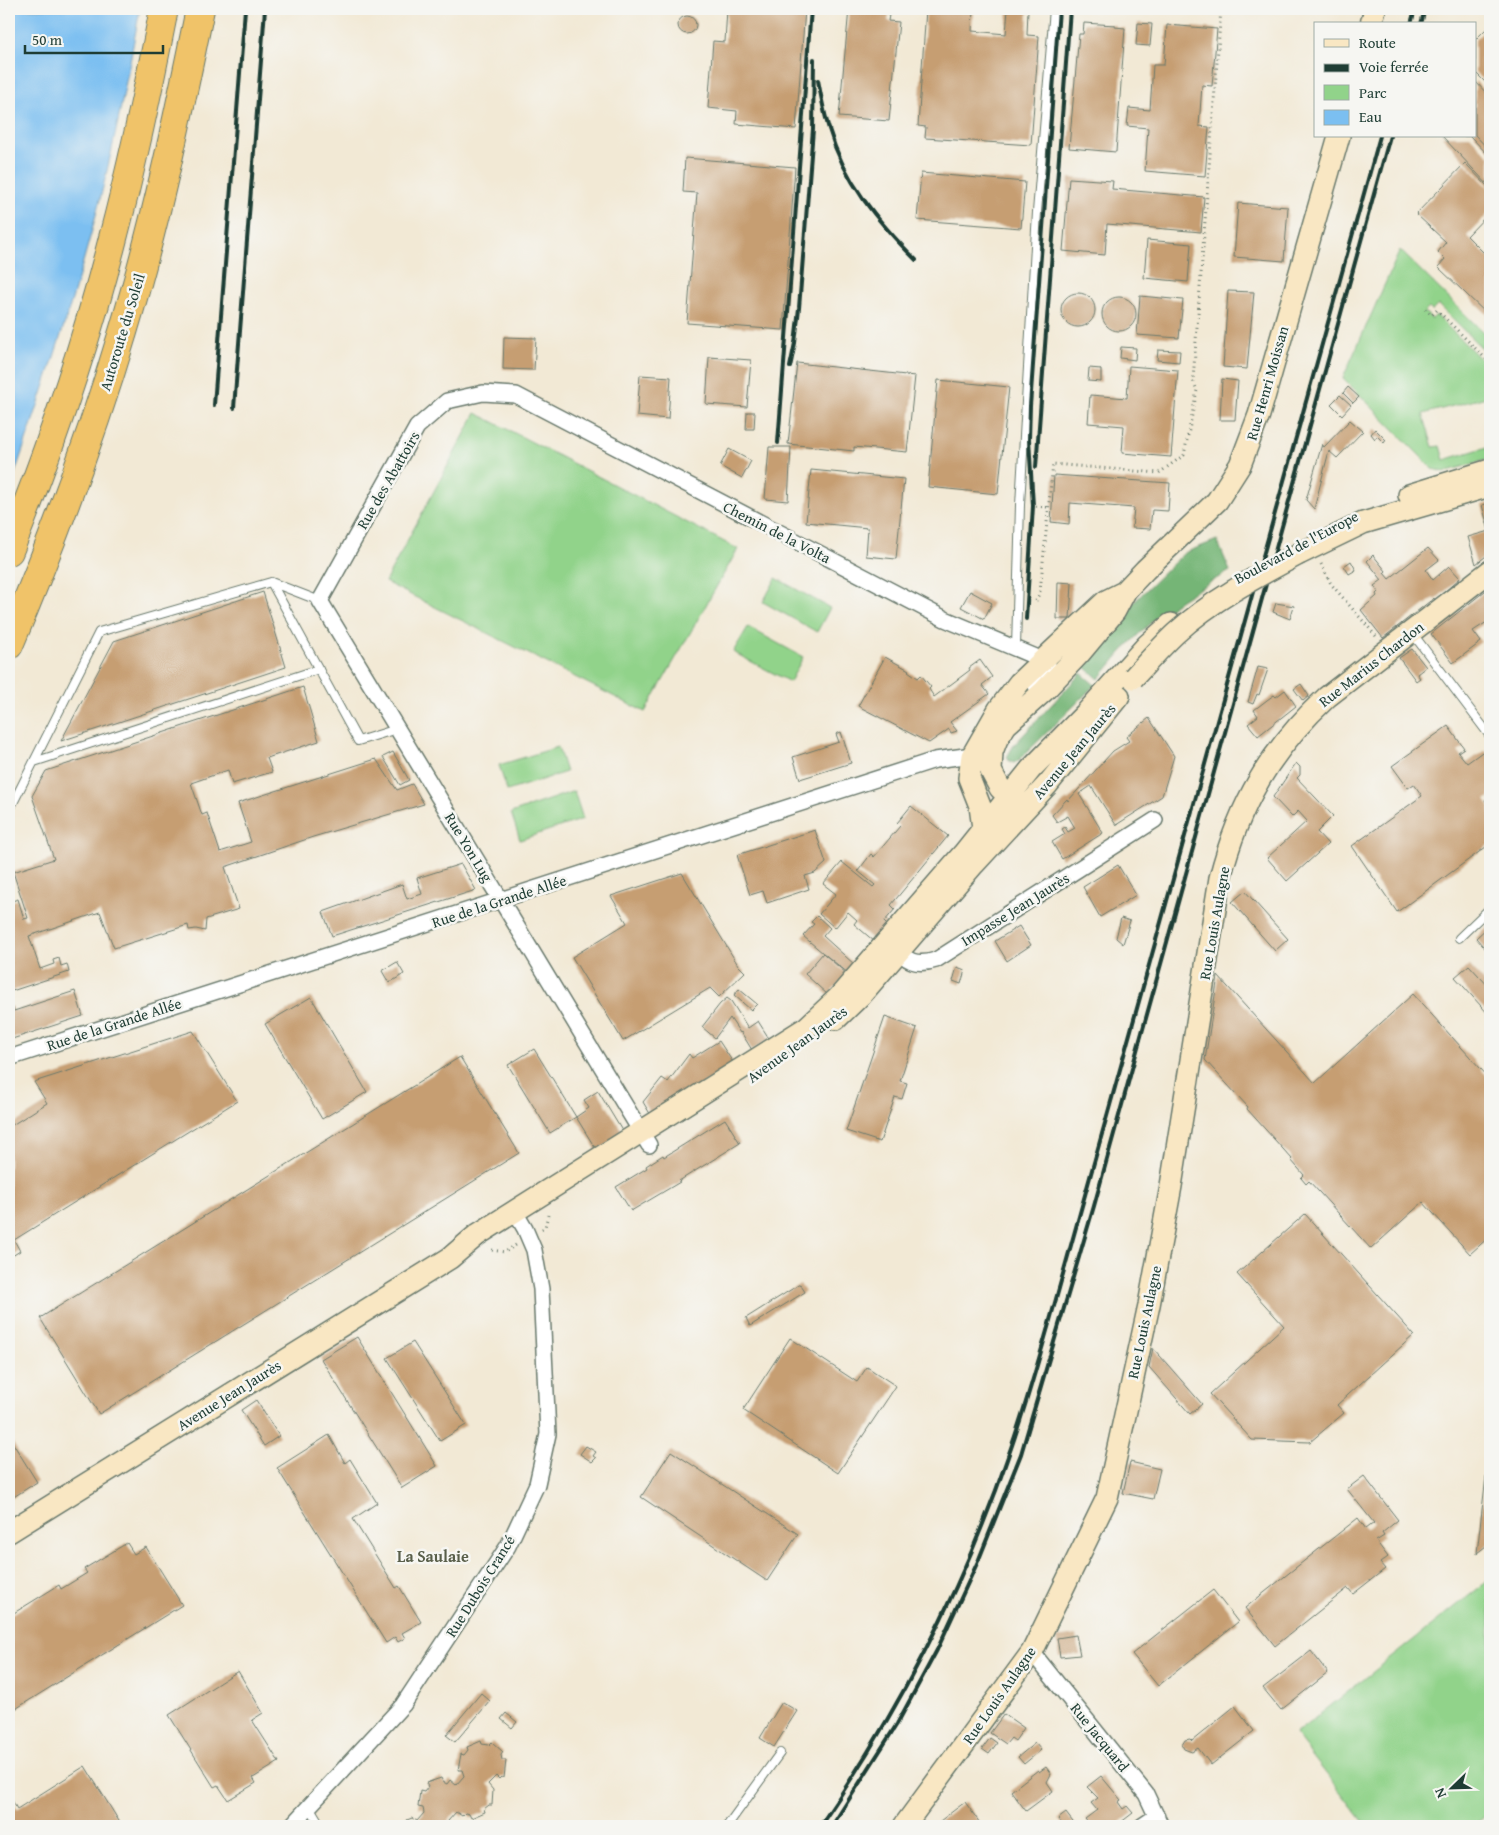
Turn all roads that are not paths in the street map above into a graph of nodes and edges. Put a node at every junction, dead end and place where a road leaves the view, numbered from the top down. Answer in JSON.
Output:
{"nodes":[{"id":1,"x":164,"y":9,"type":"edge"},
{"id":2,"x":200,"y":9,"type":"edge"},
{"id":3,"x":1054,"y":9,"type":"edge"},
{"id":4,"x":1375,"y":9,"type":"edge"},
{"id":5,"x":1372,"y":22,"type":"edge"},
{"id":6,"x":1338,"y":138,"type":"edge"},
{"id":7,"x":516,"y":395,"type":"joint"},
{"id":8,"x":1490,"y":470,"type":"edge"},
{"id":9,"x":1490,"y":486,"type":"edge"},
{"id":10,"x":1302,"y":548,"type":"junction"},
{"id":11,"x":9,"y":551,"type":"edge"},
{"id":12,"x":1490,"y":573,"type":"edge"},
{"id":13,"x":271,"y":582,"type":"junction"},
{"id":14,"x":1126,"y":590,"type":"junction"},
{"id":15,"x":320,"y":601,"type":"junction"},
{"id":16,"x":1412,"y":632,"type":"junction"},
{"id":17,"x":9,"y":645,"type":"edge"},
{"id":18,"x":1016,"y":647,"type":"junction"},
{"id":19,"x":1043,"y":660,"type":"junction"},
{"id":20,"x":319,"y":669,"type":"junction"},
{"id":21,"x":1130,"y":673,"type":"junction"},
{"id":22,"x":1018,"y":714,"type":"junction"},
{"id":23,"x":397,"y":729,"type":"junction"},
{"id":24,"x":1490,"y":736,"type":"edge"},
{"id":25,"x":982,"y":754,"type":"junction"},
{"id":26,"x":34,"y":762,"type":"junction"},
{"id":27,"x":1264,"y":770,"type":"joint"},
{"id":28,"x":1027,"y":808,"type":"junction"},
{"id":29,"x":9,"y":811,"type":"edge"},
{"id":30,"x":994,"y":811,"type":"junction"},
{"id":31,"x":1155,"y":820,"type":"dead end"},
{"id":32,"x":501,"y":901,"type":"junction"},
{"id":33,"x":1490,"y":908,"type":"edge"},
{"id":34,"x":930,"y":914,"type":"junction"},
{"id":35,"x":902,"y":924,"type":"junction"},
{"id":36,"x":1459,"y":938,"type":"dead end"},
{"id":37,"x":899,"y":951,"type":"junction"},
{"id":38,"x":9,"y":1058,"type":"edge"},
{"id":39,"x":645,"y":1139,"type":"junction"},
{"id":40,"x":518,"y":1218,"type":"junction"},
{"id":41,"x":9,"y":1532,"type":"edge"},
{"id":42,"x":1032,"y":1652,"type":"junction"},
{"id":43,"x":780,"y":1753,"type":"dead end"},
{"id":44,"x":309,"y":1806,"type":"junction"},
{"id":45,"x":1159,"y":1821,"type":"edge"},
{"id":46,"x":292,"y":1826,"type":"edge"},
{"id":47,"x":320,"y":1826,"type":"edge"},
{"id":48,"x":727,"y":1826,"type":"edge"},
{"id":49,"x":904,"y":1826,"type":"edge"},
{"id":50,"x":1142,"y":1826,"type":"edge"}],
"edges":[{"from":1,"to":11,"type":"highway"},
{"from":2,"to":17,"type":"highway","name":"Autoroute du Soleil"},
{"from":3,"to":18,"type":"lane"},
{"from":4,"to":5,"type":"main road"},
{"from":6,"to":14,"type":"main road","name":"Rue Henri Moissan"},
{"from":7,"to":15,"type":"street","name":"Rue des Abattoirs"},
{"from":7,"to":18,"type":"street","name":"Chemin de la Volta"},
{"from":8,"to":10,"type":"main road","name":"Boulevard de l'Europe"},
{"from":9,"to":10,"type":"main road","name":"Boulevard de l'Europe"},
{"from":10,"to":21,"type":"main road","name":"Boulevard de l'Europe"},
{"from":12,"to":16,"type":"main road","name":"Rue Marius Chardon"},
{"from":13,"to":15,"type":"lane"},
{"from":13,"to":20,"type":"lane"},
{"from":13,"to":26,"type":"lane"},
{"from":14,"to":19,"type":"main road","name":"Rue Henri Moissan"},
{"from":14,"to":22,"type":"main road","name":"Rue Henri Moissan"},
{"from":15,"to":23,"type":"street","name":"Rue Yon Lug"},
{"from":16,"to":24,"type":"lane"},
{"from":16,"to":27,"type":"main road","name":"Rue Marius Chardon"},
{"from":18,"to":19,"type":"street","name":"Chemin de la Volta"},
{"from":19,"to":22,"type":"street","name":"Rue Henri Moissan"},
{"from":19,"to":25,"type":"main road","name":"Rue Henri Moissan"},
{"from":20,"to":23,"type":"lane"},
{"from":20,"to":26,"type":"lane"},
{"from":21,"to":28,"type":"main road","name":"Avenue Jean Jaurès"},
{"from":21,"to":30,"type":"main road","name":"Avenue Jean Jaurès"},
{"from":22,"to":25,"type":"main road","name":"Rue Henri Moissan"},
{"from":23,"to":32,"type":"street","name":"Rue Yon Lug"},
{"from":25,"to":30,"type":"main road","name":"Rue Henri Moissan"},
{"from":25,"to":30,"type":"main road","name":"Rue Henri Moissan"},
{"from":25,"to":32,"type":"street","name":"Rue de la Grande Allée"},
{"from":26,"to":29,"type":"lane"},
{"from":27,"to":42,"type":"main road","name":"Rue Louis Aulagne"},
{"from":28,"to":30,"type":"main road"},
{"from":28,"to":34,"type":"main road","name":"Avenue Jean Jaurès"},
{"from":30,"to":34,"type":"main road"},
{"from":30,"to":35,"type":"main road","name":"Avenue Jean Jaurès"},
{"from":31,"to":37,"type":"street","name":"Impasse Jean Jaurès"},
{"from":32,"to":38,"type":"street","name":"Rue de la Grande Allée"},
{"from":32,"to":39,"type":"street","name":"Rue Yon Lug"},
{"from":33,"to":36,"type":"lane"},
{"from":34,"to":37,"type":"main road","name":"Avenue Jean Jaurès"},
{"from":35,"to":37,"type":"street"},
{"from":35,"to":39,"type":"main road","name":"Avenue Jean Jaurès"},
{"from":37,"to":39,"type":"main road","name":"Avenue Jean Jaurès"},
{"from":39,"to":40,"type":"main road","name":"Avenue Jean Jaurès"},
{"from":40,"to":41,"type":"main road","name":"Avenue Jean Jaurès"},
{"from":40,"to":44,"type":"street","name":"Rue Dubois Crancé"},
{"from":42,"to":45,"type":"street","name":"Rue Jacquard"},
{"from":42,"to":49,"type":"main road","name":"Rue Louis Aulagne"},
{"from":43,"to":48,"type":"lane"},
{"from":44,"to":46,"type":"street","name":"Rue Dubois Crancé"},
{"from":44,"to":47,"type":"lane"},
{"from":45,"to":50,"type":"street"}]}
